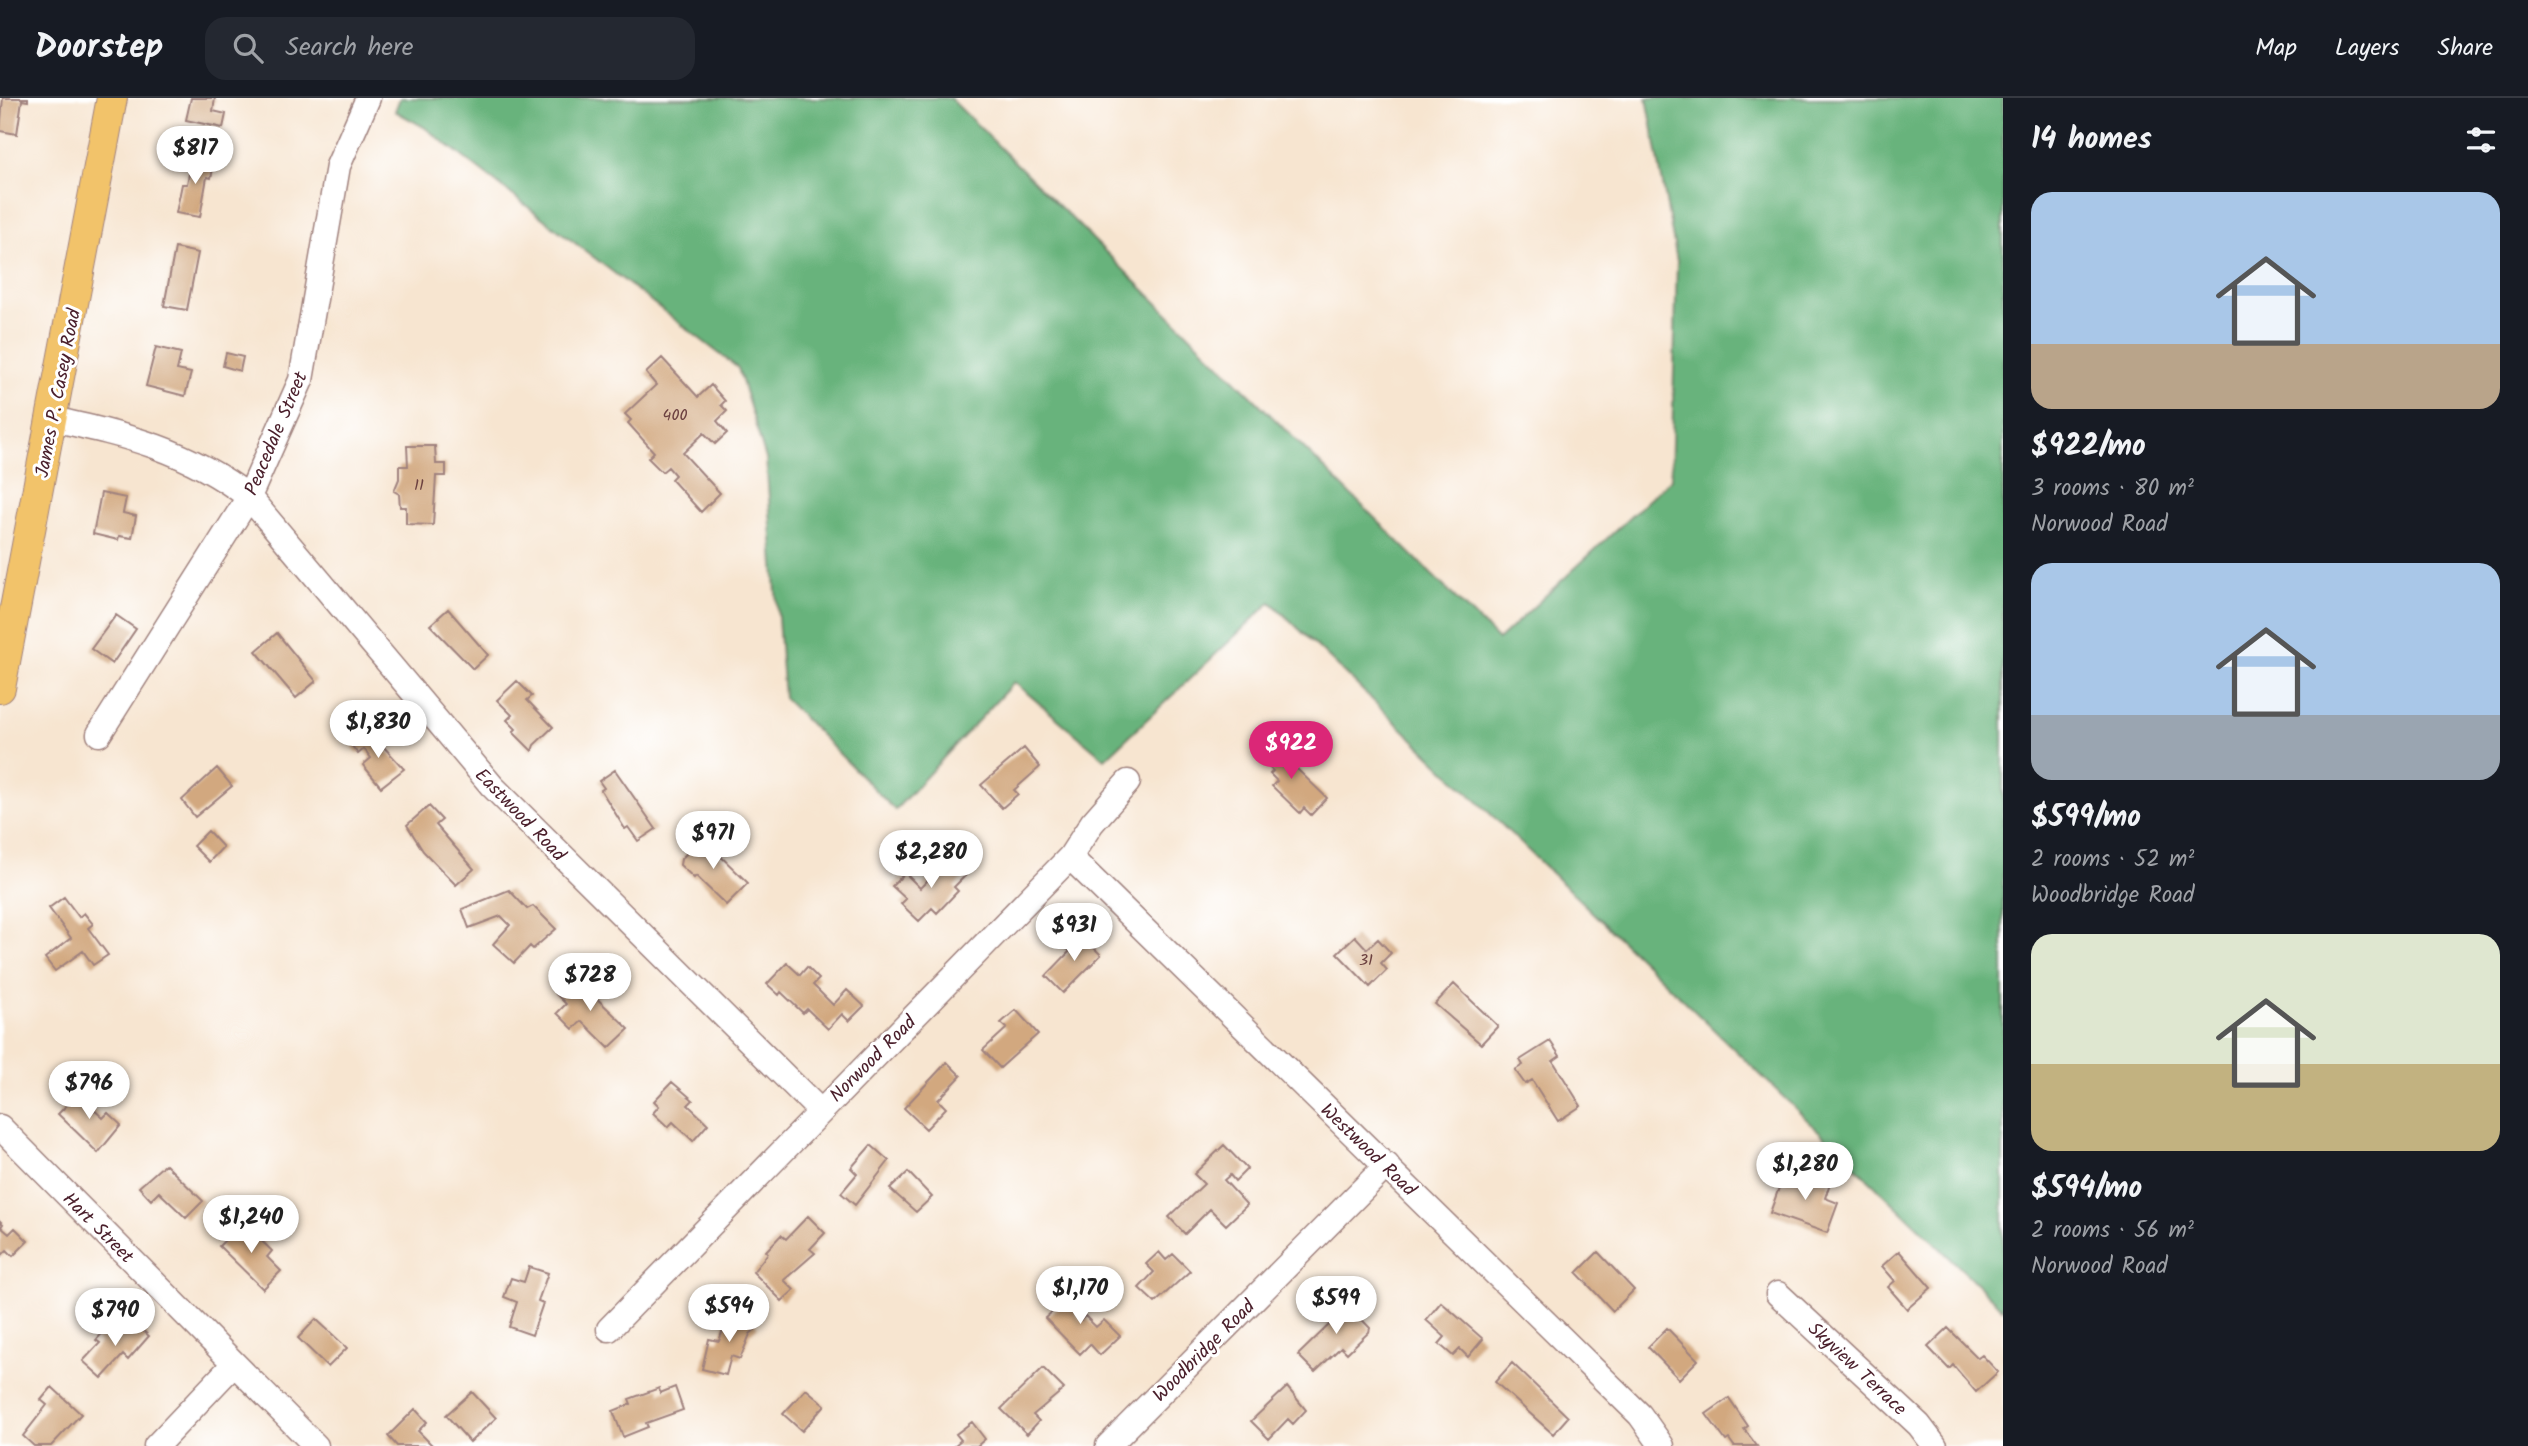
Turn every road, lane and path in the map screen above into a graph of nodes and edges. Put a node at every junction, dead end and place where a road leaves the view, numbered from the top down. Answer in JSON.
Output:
{"nodes":[{"id":1,"x":112,"y":98,"type":"edge"},
{"id":2,"x":368,"y":98,"type":"edge"},
{"id":3,"x":52,"y":419,"type":"junction"},
{"id":4,"x":249,"y":497,"type":"junction"},
{"id":5,"x":0,"y":688,"type":"edge"},
{"id":6,"x":99,"y":734,"type":"dead end"},
{"id":7,"x":1128,"y":782,"type":"dead end"},
{"id":8,"x":1070,"y":858,"type":"junction"},
{"id":9,"x":820,"y":1111,"type":"junction"},
{"id":10,"x":0,"y":1127,"type":"edge"},
{"id":11,"x":1387,"y":1166,"type":"junction"},
{"id":12,"x":1778,"y":1294,"type":"dead end"},
{"id":13,"x":608,"y":1329,"type":"dead end"},
{"id":14,"x":234,"y":1364,"type":"junction"},
{"id":15,"x":156,"y":1446,"type":"edge"},
{"id":16,"x":316,"y":1446,"type":"edge"},
{"id":17,"x":1108,"y":1446,"type":"edge"},
{"id":18,"x":1662,"y":1446,"type":"edge"},
{"id":19,"x":1935,"y":1446,"type":"edge"}],
"edges":[{"from":1,"to":3,"type":"main road","name":"James P. Casey Road"},
{"from":2,"to":4,"type":"street","name":"Peacedale Street"},
{"from":3,"to":4,"type":"street","name":"Eastwood Road"},
{"from":3,"to":5,"type":"main road","name":"James P. Casey Road"},
{"from":4,"to":6,"type":"street","name":"Peacedale Street"},
{"from":4,"to":9,"type":"street","name":"Eastwood Road"},
{"from":7,"to":8,"type":"street","name":"Norwood Road"},
{"from":8,"to":9,"type":"street","name":"Norwood Road"},
{"from":8,"to":11,"type":"street","name":"Westwood Road"},
{"from":9,"to":13,"type":"street","name":"Norwood Road"},
{"from":10,"to":14,"type":"street","name":"Hart Street"},
{"from":11,"to":17,"type":"street","name":"Woodbridge Road"},
{"from":11,"to":18,"type":"street","name":"Westwood Road"},
{"from":12,"to":19,"type":"street","name":"Skyview Terrace"},
{"from":14,"to":15,"type":"street"},
{"from":14,"to":16,"type":"street","name":"Hart Street"}]}
